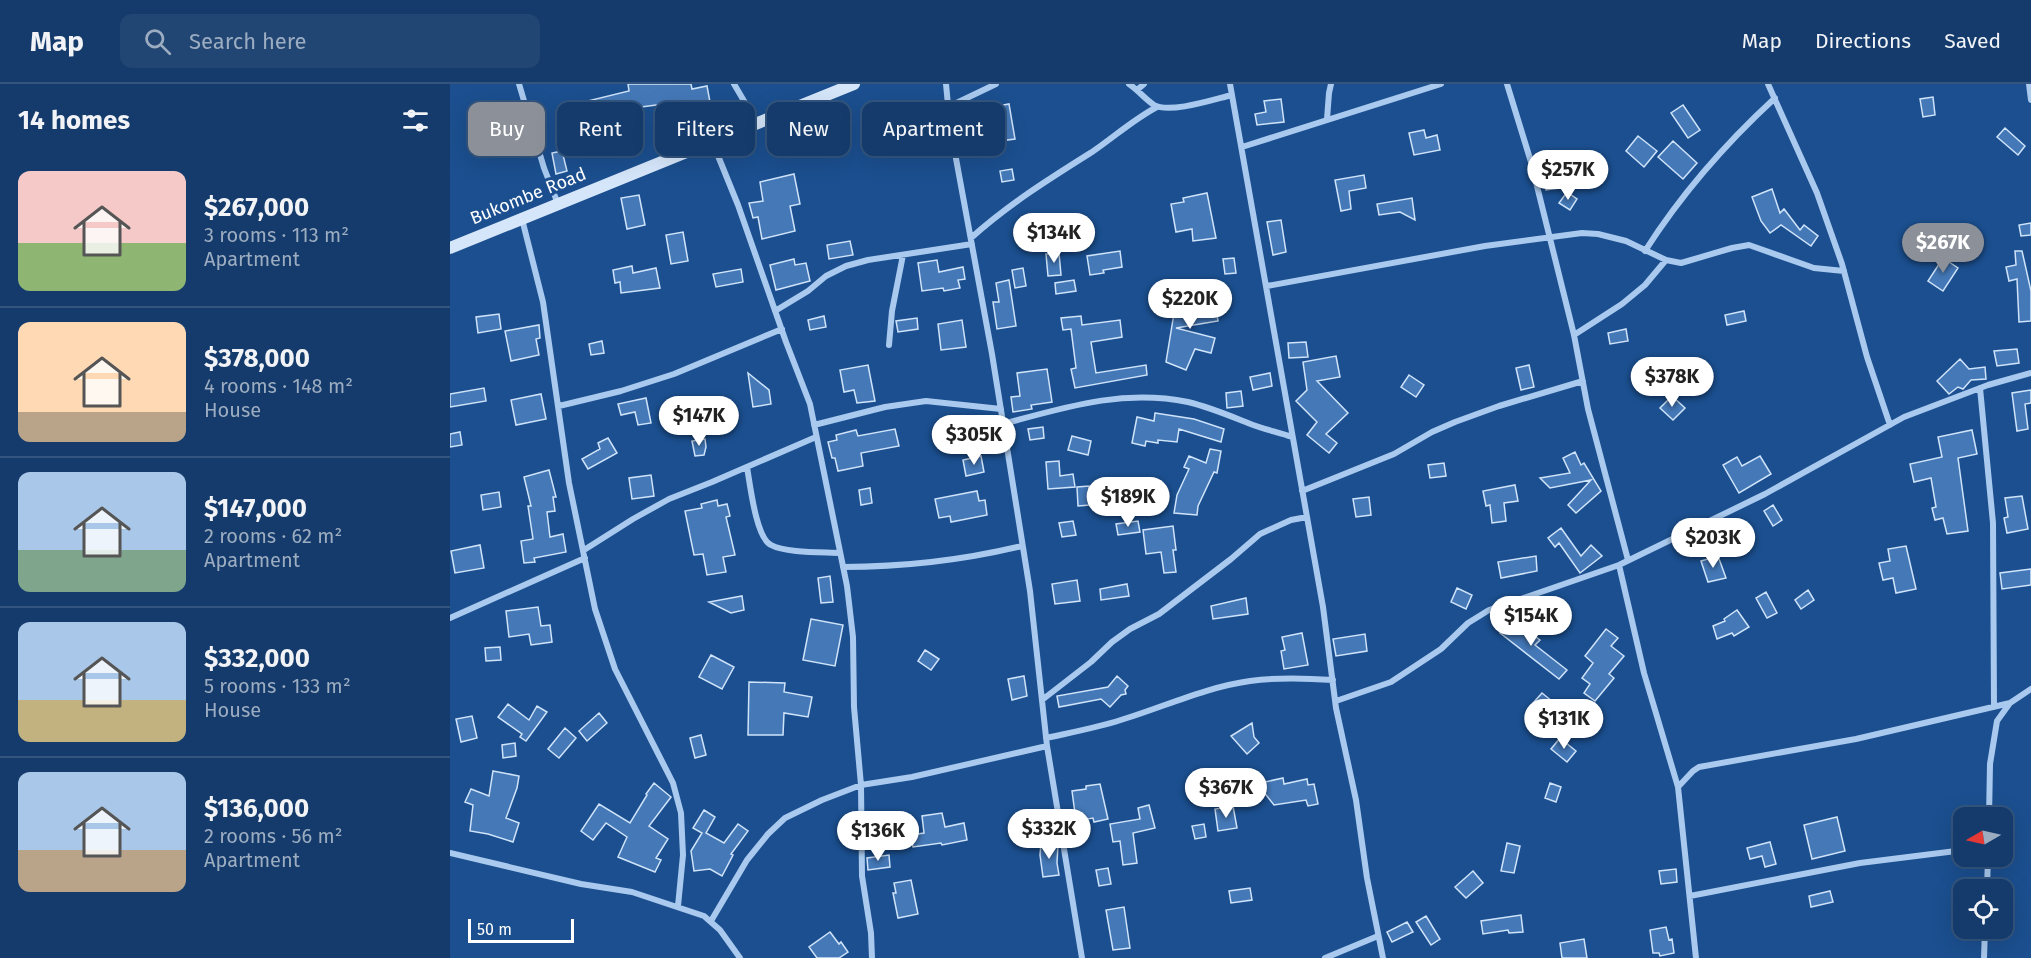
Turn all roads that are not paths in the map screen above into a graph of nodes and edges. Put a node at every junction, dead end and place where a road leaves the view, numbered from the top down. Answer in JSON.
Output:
{"nodes":[{"id":1,"x":519,"y":84,"type":"edge"},
{"id":2,"x":734,"y":84,"type":"edge"},
{"id":3,"x":854,"y":84,"type":"edge"},
{"id":4,"x":946,"y":84,"type":"edge"},
{"id":5,"x":996,"y":84,"type":"edge"},
{"id":6,"x":1129,"y":84,"type":"edge"},
{"id":7,"x":1144,"y":84,"type":"edge"},
{"id":8,"x":1230,"y":84,"type":"edge"},
{"id":9,"x":1331,"y":84,"type":"edge"},
{"id":10,"x":1441,"y":84,"type":"edge"},
{"id":11,"x":1507,"y":84,"type":"edge"},
{"id":12,"x":1768,"y":84,"type":"edge"},
{"id":13,"x":2029,"y":84,"type":"edge"},
{"id":14,"x":1137,"y":90,"type":"junction"},
{"id":15,"x":1232,"y":95,"type":"junction"},
{"id":16,"x":1775,"y":98,"type":"junction"},
{"id":17,"x":2031,"y":100,"type":"edge"},
{"id":18,"x":948,"y":102,"type":"edge"},
{"id":19,"x":958,"y":102,"type":"edge"},
{"id":20,"x":1157,"y":107,"type":"junction"},
{"id":21,"x":1327,"y":119,"type":"junction"},
{"id":22,"x":757,"y":123,"type":"joint"},
{"id":23,"x":1242,"y":147,"type":"junction"},
{"id":24,"x":675,"y":156,"type":"edge"},
{"id":25,"x":718,"y":156,"type":"edge"},
{"id":26,"x":956,"y":156,"type":"edge"},
{"id":27,"x":558,"y":204,"type":"junction"},
{"id":28,"x":522,"y":219,"type":"junction"},
{"id":29,"x":1549,"y":236,"type":"junction"},
{"id":30,"x":971,"y":241,"type":"junction"},
{"id":31,"x":450,"y":248,"type":"edge"},
{"id":32,"x":1646,"y":250,"type":"junction"},
{"id":33,"x":903,"y":255,"type":"junction"},
{"id":34,"x":1666,"y":260,"type":"junction"},
{"id":35,"x":1844,"y":271,"type":"junction"},
{"id":36,"x":1267,"y":286,"type":"junction"},
{"id":37,"x":775,"y":310,"type":"junction"},
{"id":38,"x":782,"y":329,"type":"junction"},
{"id":39,"x":1574,"y":335,"type":"junction"},
{"id":40,"x":889,"y":345,"type":"dead end"},
{"id":41,"x":2031,"y":373,"type":"edge"},
{"id":42,"x":1582,"y":381,"type":"junction"},
{"id":43,"x":1980,"y":388,"type":"junction"},
{"id":44,"x":559,"y":406,"type":"junction"},
{"id":45,"x":1001,"y":409,"type":"junction"},
{"id":46,"x":1003,"y":424,"type":"junction"},
{"id":47,"x":814,"y":425,"type":"junction"},
{"id":48,"x":1890,"y":425,"type":"junction"},
{"id":49,"x":1292,"y":436,"type":"junction"},
{"id":50,"x":816,"y":437,"type":"junction"},
{"id":51,"x":747,"y":467,"type":"junction"},
{"id":52,"x":1302,"y":491,"type":"junction"},
{"id":53,"x":1307,"y":517,"type":"junction"},
{"id":54,"x":1022,"y":546,"type":"junction"},
{"id":55,"x":840,"y":553,"type":"junction"},
{"id":56,"x":584,"y":554,"type":"junction"},
{"id":57,"x":1628,"y":560,"type":"junction"},
{"id":58,"x":1618,"y":565,"type":"junction"},
{"id":59,"x":843,"y":567,"type":"junction"},
{"id":60,"x":450,"y":618,"type":"edge"},
{"id":61,"x":1333,"y":680,"type":"junction"},
{"id":62,"x":2031,"y":690,"type":"edge"},
{"id":63,"x":1042,"y":700,"type":"junction"},
{"id":64,"x":1336,"y":701,"type":"junction"},
{"id":65,"x":2010,"y":703,"type":"junction"},
{"id":66,"x":1994,"y":707,"type":"junction"},
{"id":67,"x":1047,"y":738,"type":"junction"},
{"id":68,"x":1047,"y":746,"type":"junction"},
{"id":69,"x":861,"y":785,"type":"junction"},
{"id":70,"x":1678,"y":787,"type":"junction"},
{"id":71,"x":1989,"y":807,"type":"edge"},
{"id":72,"x":1953,"y":851,"type":"edge"},
{"id":73,"x":450,"y":853,"type":"edge"},
{"id":74,"x":1690,"y":896,"type":"junction"},
{"id":75,"x":678,"y":906,"type":"junction"},
{"id":76,"x":711,"y":921,"type":"junction"},
{"id":77,"x":1378,"y":936,"type":"junction"},
{"id":78,"x":1985,"y":939,"type":"edge"},
{"id":79,"x":740,"y":958,"type":"edge"},
{"id":80,"x":872,"y":958,"type":"edge"},
{"id":81,"x":1082,"y":958,"type":"edge"},
{"id":82,"x":1325,"y":958,"type":"edge"},
{"id":83,"x":1383,"y":958,"type":"edge"},
{"id":84,"x":1696,"y":958,"type":"edge"},
{"id":85,"x":1984,"y":958,"type":"edge"}],
"edges":[{"from":1,"to":27,"type":"street"},
{"from":2,"to":22,"type":"street"},
{"from":3,"to":22,"type":"main road","name":"Bukombe Road"},
{"from":4,"to":18,"type":"street"},
{"from":5,"to":19,"type":"street"},
{"from":6,"to":14,"type":"street"},
{"from":7,"to":14,"type":"street"},
{"from":8,"to":15,"type":"street"},
{"from":9,"to":21,"type":"street"},
{"from":10,"to":21,"type":"street"},
{"from":11,"to":29,"type":"street"},
{"from":12,"to":16,"type":"street"},
{"from":13,"to":17,"type":"street"},
{"from":14,"to":20,"type":"street"},
{"from":15,"to":20,"type":"street"},
{"from":15,"to":23,"type":"street"},
{"from":16,"to":32,"type":"street"},
{"from":16,"to":35,"type":"street"},
{"from":20,"to":30,"type":"street"},
{"from":21,"to":23,"type":"street"},
{"from":23,"to":36,"type":"street"},
{"from":24,"to":27,"type":"main road","name":"Bukombe Road"},
{"from":25,"to":37,"type":"street"},
{"from":26,"to":30,"type":"street"},
{"from":27,"to":28,"type":"main road","name":"Bukombe Road"},
{"from":28,"to":31,"type":"main road","name":"Bukombe Road"},
{"from":28,"to":44,"type":"street"},
{"from":29,"to":32,"type":"street"},
{"from":29,"to":36,"type":"street"},
{"from":29,"to":39,"type":"street"},
{"from":30,"to":33,"type":"street"},
{"from":30,"to":45,"type":"street"},
{"from":32,"to":34,"type":"street"},
{"from":33,"to":37,"type":"street"},
{"from":33,"to":40,"type":"street"},
{"from":34,"to":35,"type":"street"},
{"from":34,"to":39,"type":"street"},
{"from":35,"to":48,"type":"street"},
{"from":36,"to":49,"type":"street"},
{"from":37,"to":38,"type":"street"},
{"from":38,"to":44,"type":"street"},
{"from":38,"to":47,"type":"street"},
{"from":39,"to":42,"type":"street"},
{"from":41,"to":43,"type":"street"},
{"from":42,"to":52,"type":"street"},
{"from":42,"to":57,"type":"street"},
{"from":43,"to":48,"type":"street"},
{"from":43,"to":66,"type":"street"},
{"from":44,"to":56,"type":"street"},
{"from":45,"to":46,"type":"street"},
{"from":45,"to":47,"type":"street"},
{"from":46,"to":49,"type":"street"},
{"from":46,"to":54,"type":"street"},
{"from":47,"to":50,"type":"street"},
{"from":48,"to":57,"type":"street"},
{"from":49,"to":52,"type":"street"},
{"from":50,"to":51,"type":"street"},
{"from":50,"to":55,"type":"street"},
{"from":51,"to":55,"type":"street"},
{"from":51,"to":56,"type":"street"},
{"from":52,"to":53,"type":"street"},
{"from":53,"to":61,"type":"street"},
{"from":53,"to":63,"type":"street"},
{"from":54,"to":59,"type":"street"},
{"from":54,"to":63,"type":"street"},
{"from":55,"to":59,"type":"street"},
{"from":56,"to":60,"type":"street"},
{"from":56,"to":75,"type":"street"},
{"from":57,"to":58,"type":"street"},
{"from":58,"to":64,"type":"street"},
{"from":58,"to":70,"type":"street"},
{"from":59,"to":69,"type":"street"},
{"from":61,"to":64,"type":"street"},
{"from":61,"to":67,"type":"street"},
{"from":62,"to":65,"type":"street"},
{"from":63,"to":67,"type":"street"},
{"from":64,"to":77,"type":"street"},
{"from":65,"to":66,"type":"street"},
{"from":65,"to":71,"type":"street"},
{"from":66,"to":70,"type":"street"},
{"from":67,"to":68,"type":"street"},
{"from":68,"to":69,"type":"street"},
{"from":68,"to":81,"type":"street"},
{"from":69,"to":76,"type":"street"},
{"from":69,"to":80,"type":"street"},
{"from":70,"to":74,"type":"street"},
{"from":72,"to":74,"type":"street"},
{"from":73,"to":75,"type":"street"},
{"from":74,"to":84,"type":"street"},
{"from":75,"to":76,"type":"street"},
{"from":76,"to":79,"type":"street"},
{"from":77,"to":82,"type":"street"},
{"from":77,"to":83,"type":"street"},
{"from":78,"to":85,"type":"street"}]}
